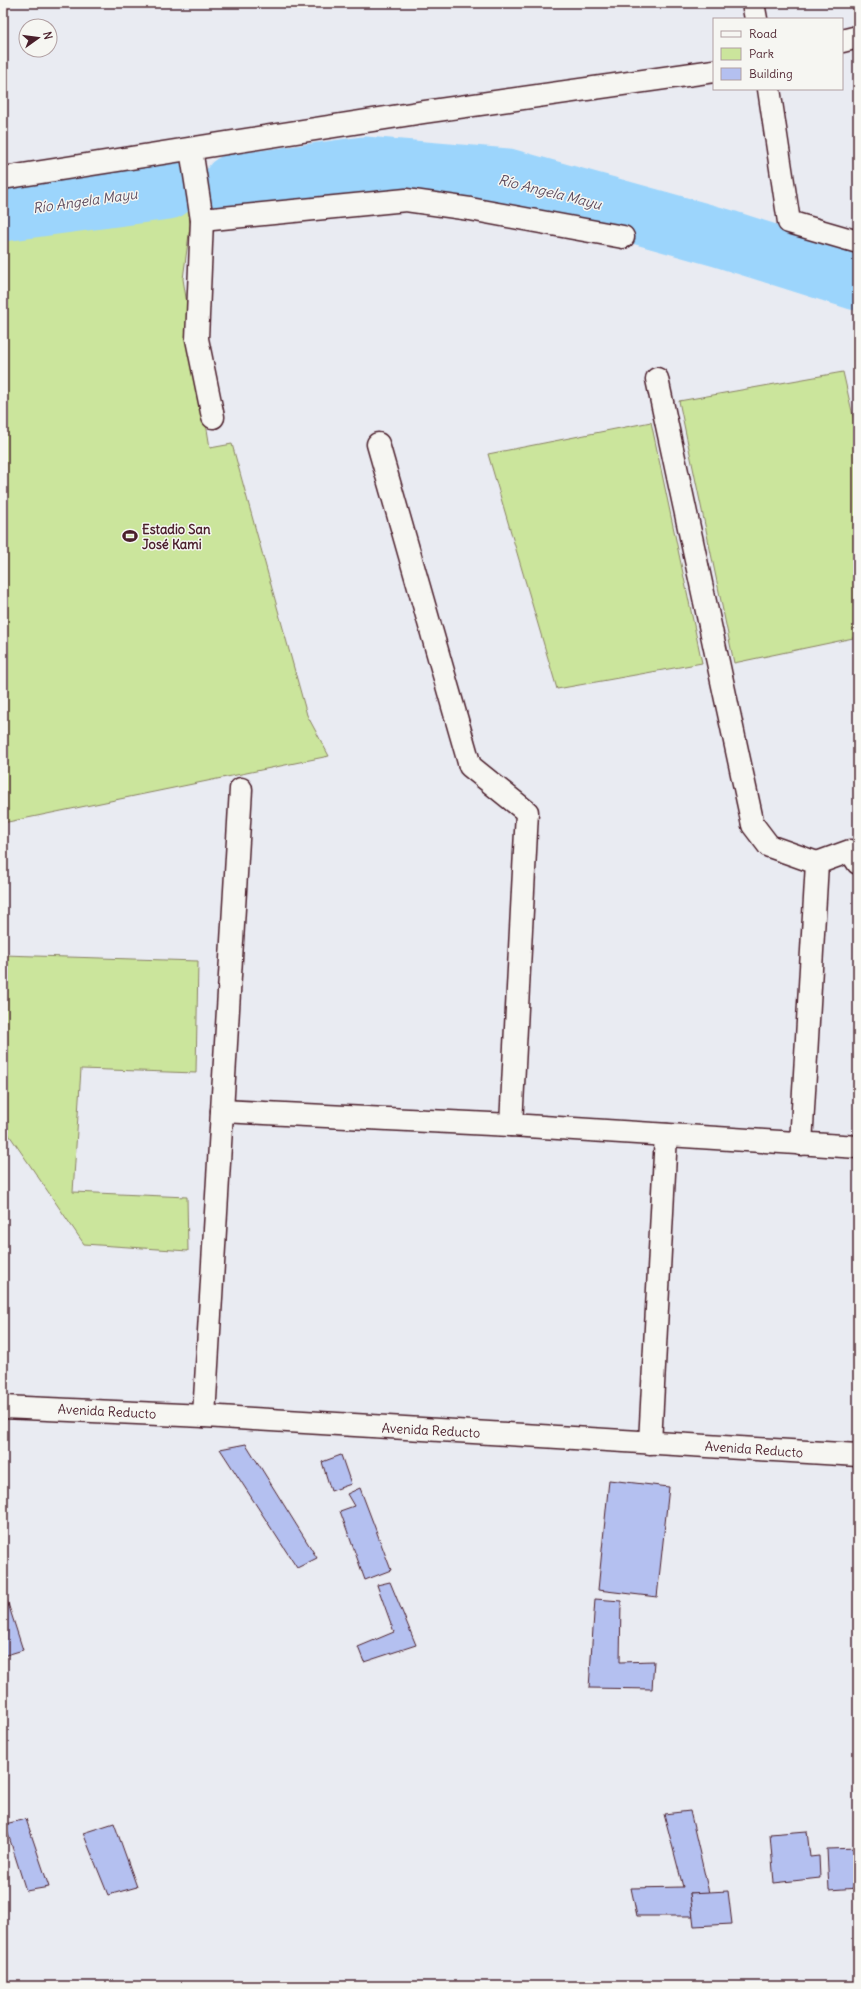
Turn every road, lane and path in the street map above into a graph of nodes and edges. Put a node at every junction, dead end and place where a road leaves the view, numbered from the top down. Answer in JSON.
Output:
{"nodes":[{"id":1,"x":753,"y":3,"type":"edge"},
{"id":2,"x":756,"y":18,"type":"edge"},
{"id":3,"x":858,"y":37,"type":"edge"},
{"id":4,"x":843,"y":41,"type":"edge"},
{"id":5,"x":713,"y":71,"type":"edge"},
{"id":6,"x":769,"y":90,"type":"edge"},
{"id":7,"x":191,"y":148,"type":"junction"},
{"id":8,"x":3,"y":178,"type":"edge"},
{"id":9,"x":202,"y":220,"type":"junction"},
{"id":10,"x":623,"y":237,"type":"dead end"},
{"id":11,"x":858,"y":242,"type":"edge"},
{"id":12,"x":657,"y":379,"type":"dead end"},
{"id":13,"x":213,"y":418,"type":"dead end"},
{"id":14,"x":378,"y":444,"type":"dead end"},
{"id":15,"x":241,"y":789,"type":"dead end"},
{"id":16,"x":858,"y":863,"type":"edge"},
{"id":17,"x":817,"y":864,"type":"junction"},
{"id":18,"x":222,"y":1111,"type":"junction"},
{"id":19,"x":511,"y":1125,"type":"junction"},
{"id":20,"x":666,"y":1135,"type":"junction"},
{"id":21,"x":800,"y":1144,"type":"junction"},
{"id":22,"x":858,"y":1147,"type":"edge"},
{"id":23,"x":3,"y":1407,"type":"edge"},
{"id":24,"x":204,"y":1416,"type":"junction"},
{"id":25,"x":650,"y":1443,"type":"junction"},
{"id":26,"x":858,"y":1455,"type":"edge"}],
"edges":[{"from":1,"to":2,"type":"street"},
{"from":3,"to":4,"type":"street"},
{"from":5,"to":7,"type":"street"},
{"from":6,"to":11,"type":"street"},
{"from":7,"to":8,"type":"street"},
{"from":7,"to":9,"type":"street"},
{"from":9,"to":10,"type":"street"},
{"from":9,"to":13,"type":"street"},
{"from":12,"to":17,"type":"street"},
{"from":14,"to":19,"type":"street"},
{"from":15,"to":18,"type":"street"},
{"from":16,"to":17,"type":"street"},
{"from":17,"to":21,"type":"street"},
{"from":18,"to":19,"type":"street"},
{"from":18,"to":24,"type":"street"},
{"from":19,"to":20,"type":"street"},
{"from":20,"to":21,"type":"street"},
{"from":20,"to":25,"type":"street"},
{"from":21,"to":22,"type":"street"},
{"from":23,"to":24,"type":"street","name":"Avenida Reducto"},
{"from":24,"to":25,"type":"street","name":"Avenida Reducto"},
{"from":25,"to":26,"type":"street","name":"Avenida Reducto"}]}
